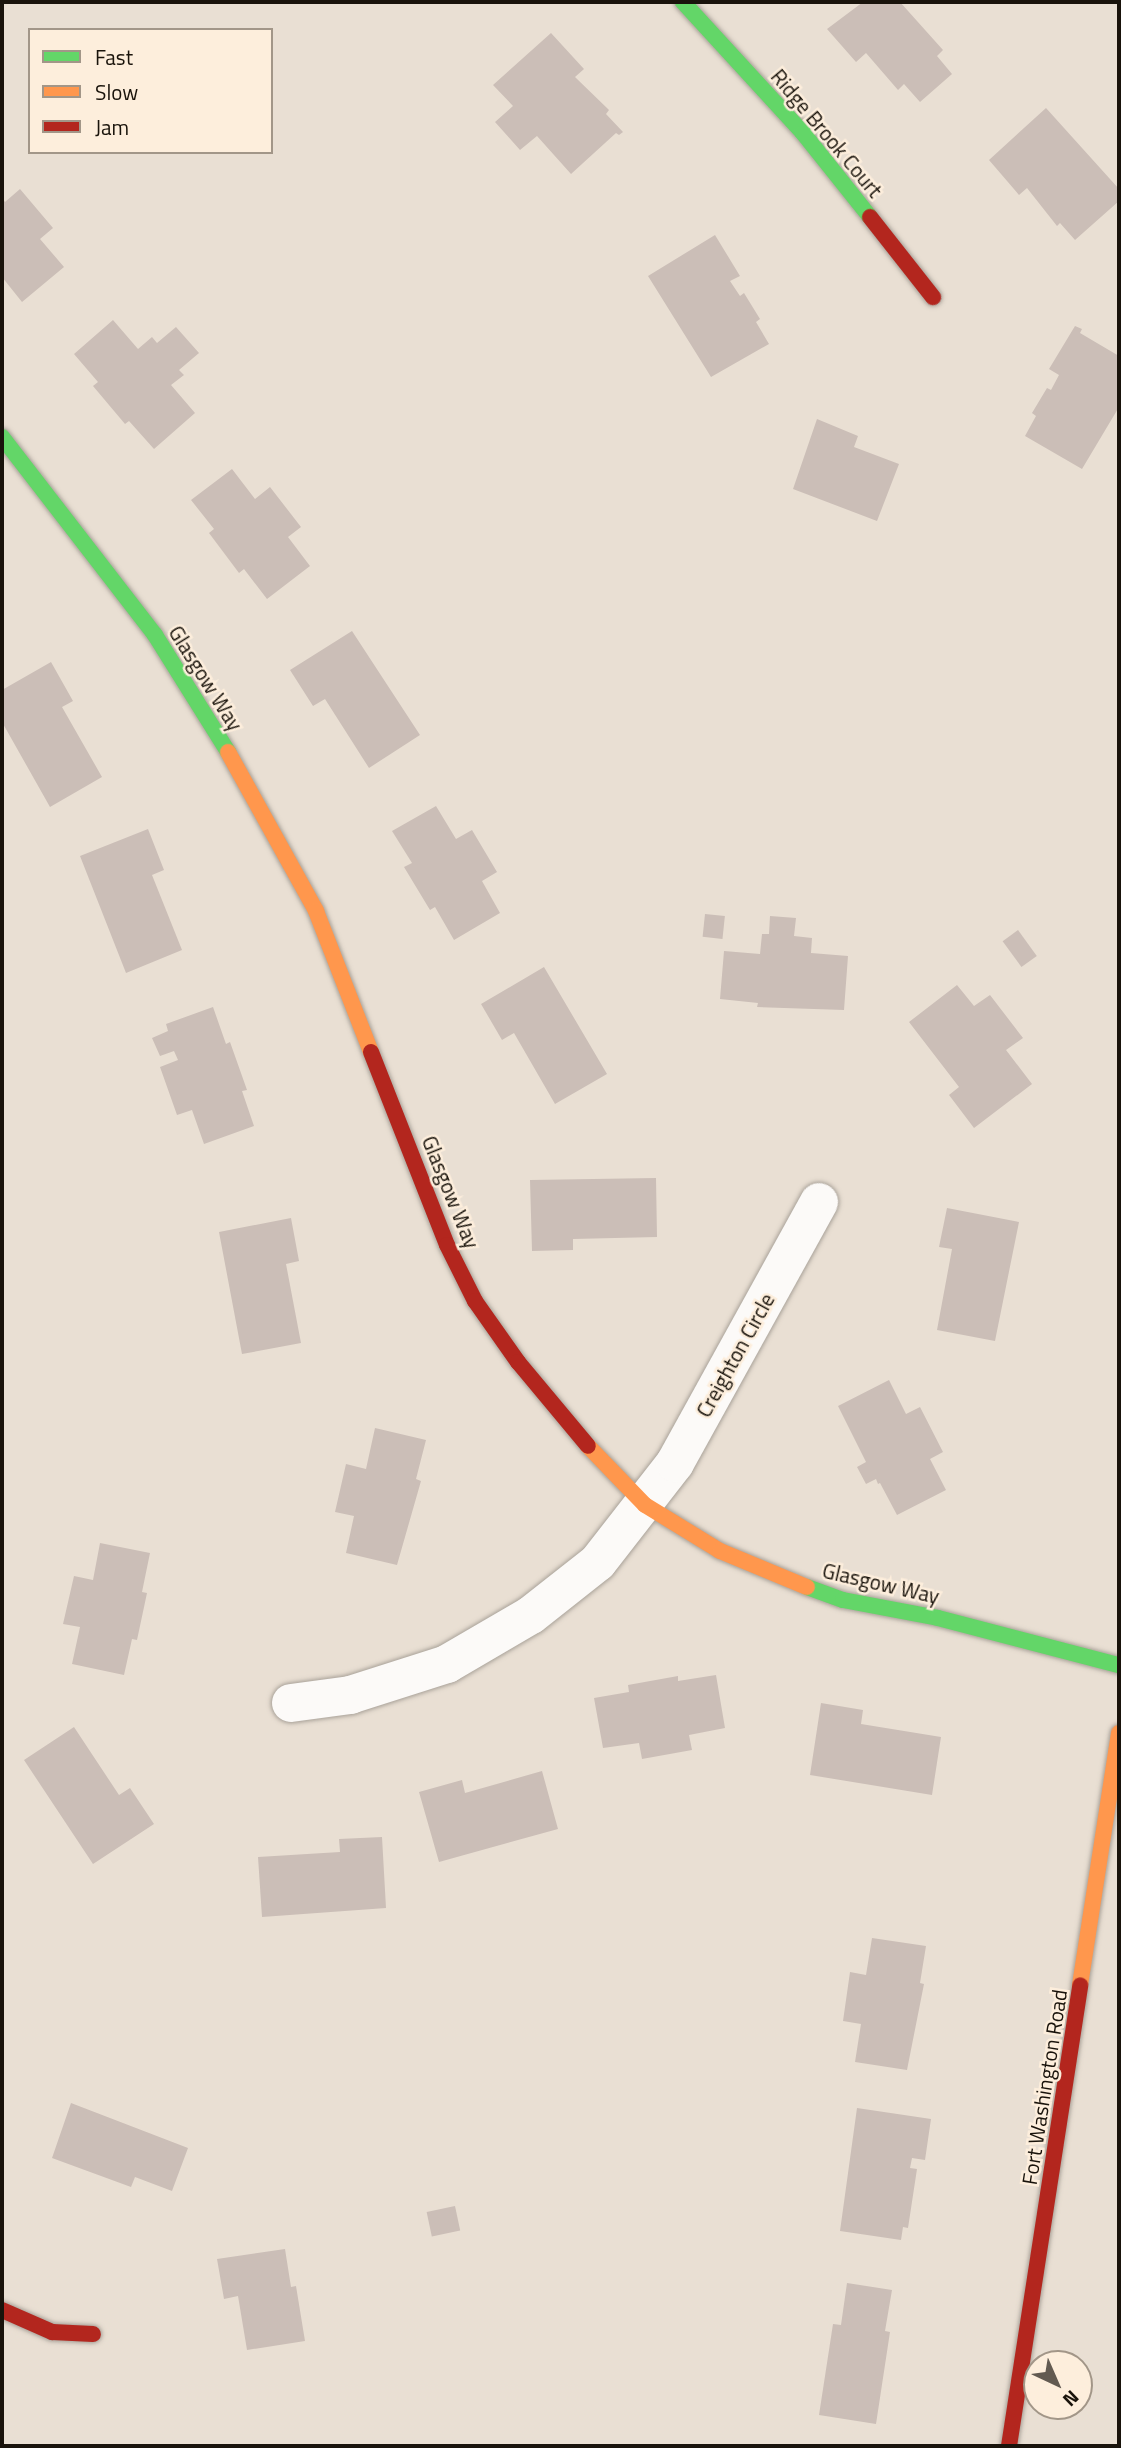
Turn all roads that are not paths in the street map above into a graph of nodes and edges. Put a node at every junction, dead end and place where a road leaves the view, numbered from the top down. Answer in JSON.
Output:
{"nodes":[{"id":1,"x":683,"y":2,"type":"edge"},
{"id":2,"x":933,"y":297,"type":"dead end"},
{"id":3,"x":2,"y":438,"type":"edge"},
{"id":4,"x":819,"y":1202,"type":"dead end"},
{"id":5,"x":645,"y":1505,"type":"junction"},
{"id":6,"x":1119,"y":1665,"type":"edge"},
{"id":7,"x":291,"y":1703,"type":"dead end"},
{"id":8,"x":1119,"y":1733,"type":"edge"},
{"id":9,"x":2,"y":2311,"type":"edge"},
{"id":10,"x":93,"y":2334,"type":"dead end"},
{"id":11,"x":1009,"y":2446,"type":"edge"}],
"edges":[{"from":1,"to":2,"type":"street","name":"Ridge Brook Court"},
{"from":3,"to":5,"type":"street","name":"Glasgow Way"},
{"from":4,"to":5,"type":"street","name":"Creighton Circle"},
{"from":5,"to":6,"type":"street","name":"Glasgow Way"},
{"from":5,"to":7,"type":"street","name":"Creighton Circle"},
{"from":8,"to":11,"type":"street","name":"Fort Washington Road"},
{"from":9,"to":10,"type":"street"}]}
